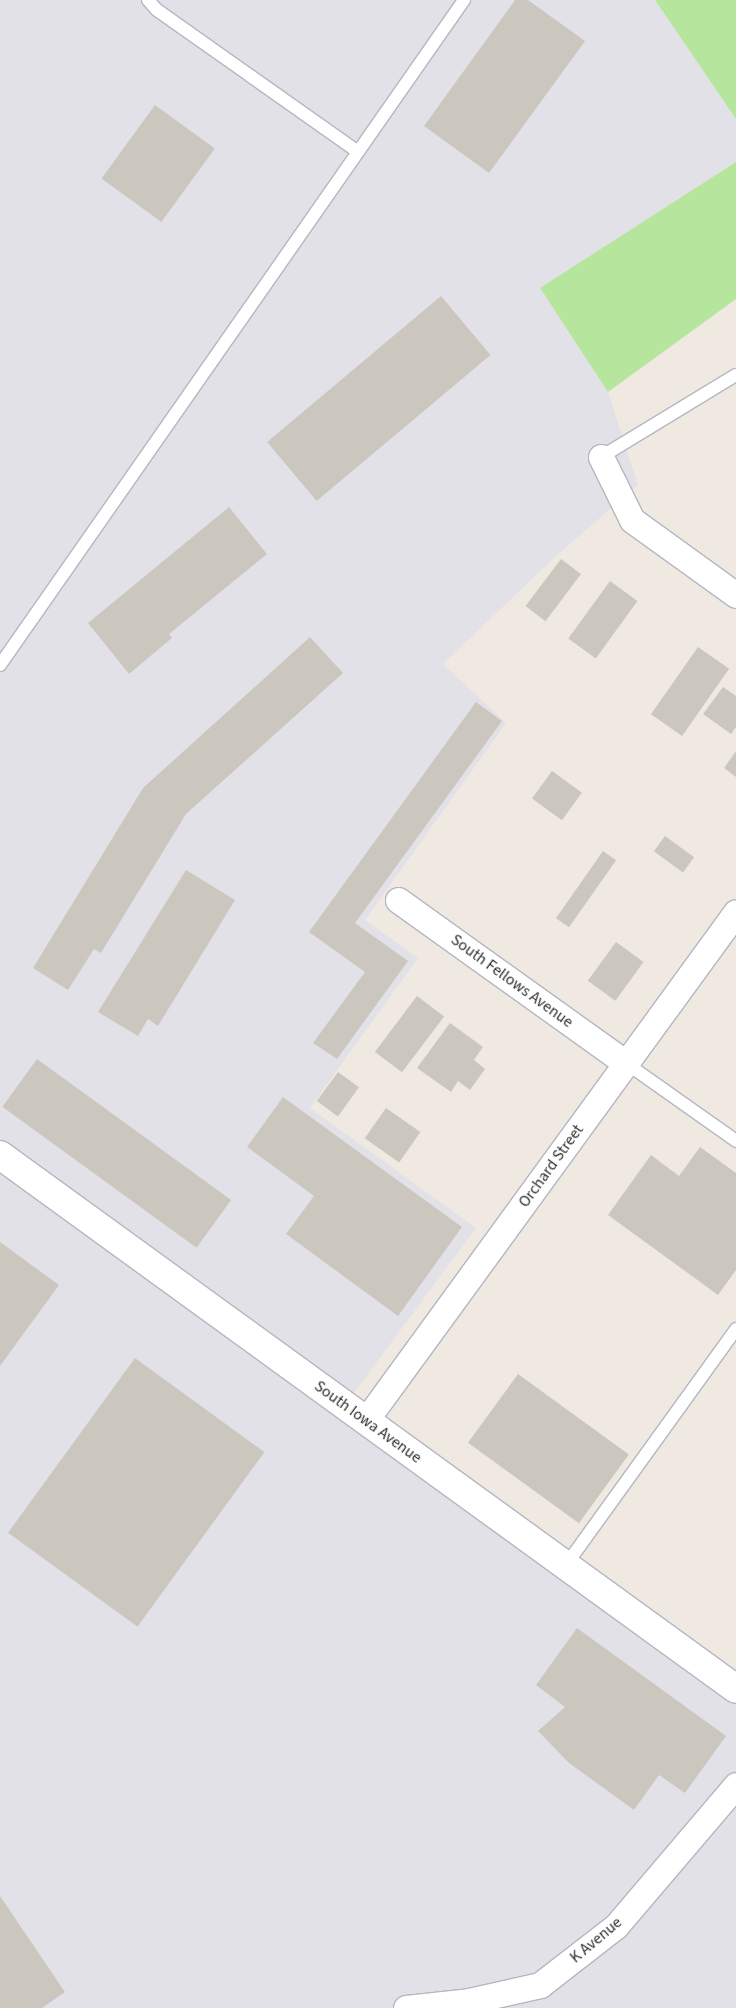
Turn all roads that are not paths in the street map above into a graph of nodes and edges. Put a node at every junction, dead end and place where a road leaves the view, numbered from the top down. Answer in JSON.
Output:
{"nodes":[{"id":1,"x":148,"y":0,"type":"edge"},
{"id":2,"x":464,"y":0,"type":"edge"},
{"id":3,"x":358,"y":152,"type":"junction"},
{"id":4,"x":736,"y":375,"type":"edge"},
{"id":5,"x":601,"y":457,"type":"joint"},
{"id":6,"x":736,"y":595,"type":"edge"},
{"id":7,"x":0,"y":665,"type":"edge"},
{"id":8,"x":398,"y":900,"type":"dead end"},
{"id":9,"x":736,"y":912,"type":"edge"},
{"id":10,"x":626,"y":1063,"type":"junction"},
{"id":11,"x":736,"y":1141,"type":"edge"},
{"id":12,"x":0,"y":1155,"type":"edge"},
{"id":13,"x":736,"y":1329,"type":"edge"},
{"id":14,"x":366,"y":1420,"type":"junction"},
{"id":15,"x":566,"y":1565,"type":"junction"},
{"id":16,"x":736,"y":1689,"type":"edge"},
{"id":17,"x":736,"y":1785,"type":"edge"},
{"id":18,"x":406,"y":2008,"type":"edge"}],
"edges":[{"from":1,"to":3,"type":"lane"},
{"from":2,"to":3,"type":"lane"},
{"from":3,"to":7,"type":"lane"},
{"from":4,"to":5,"type":"lane"},
{"from":5,"to":6,"type":"street"},
{"from":8,"to":10,"type":"street","name":"South Fellows Avenue"},
{"from":9,"to":10,"type":"street","name":"Orchard Street"},
{"from":10,"to":11,"type":"lane"},
{"from":10,"to":14,"type":"street","name":"Orchard Street"},
{"from":12,"to":14,"type":"main road","name":"South Iowa Avenue"},
{"from":13,"to":15,"type":"lane"},
{"from":14,"to":15,"type":"main road","name":"South Iowa Avenue"},
{"from":15,"to":16,"type":"main road","name":"South Iowa Avenue"},
{"from":17,"to":18,"type":"street","name":"K Avenue"}]}
